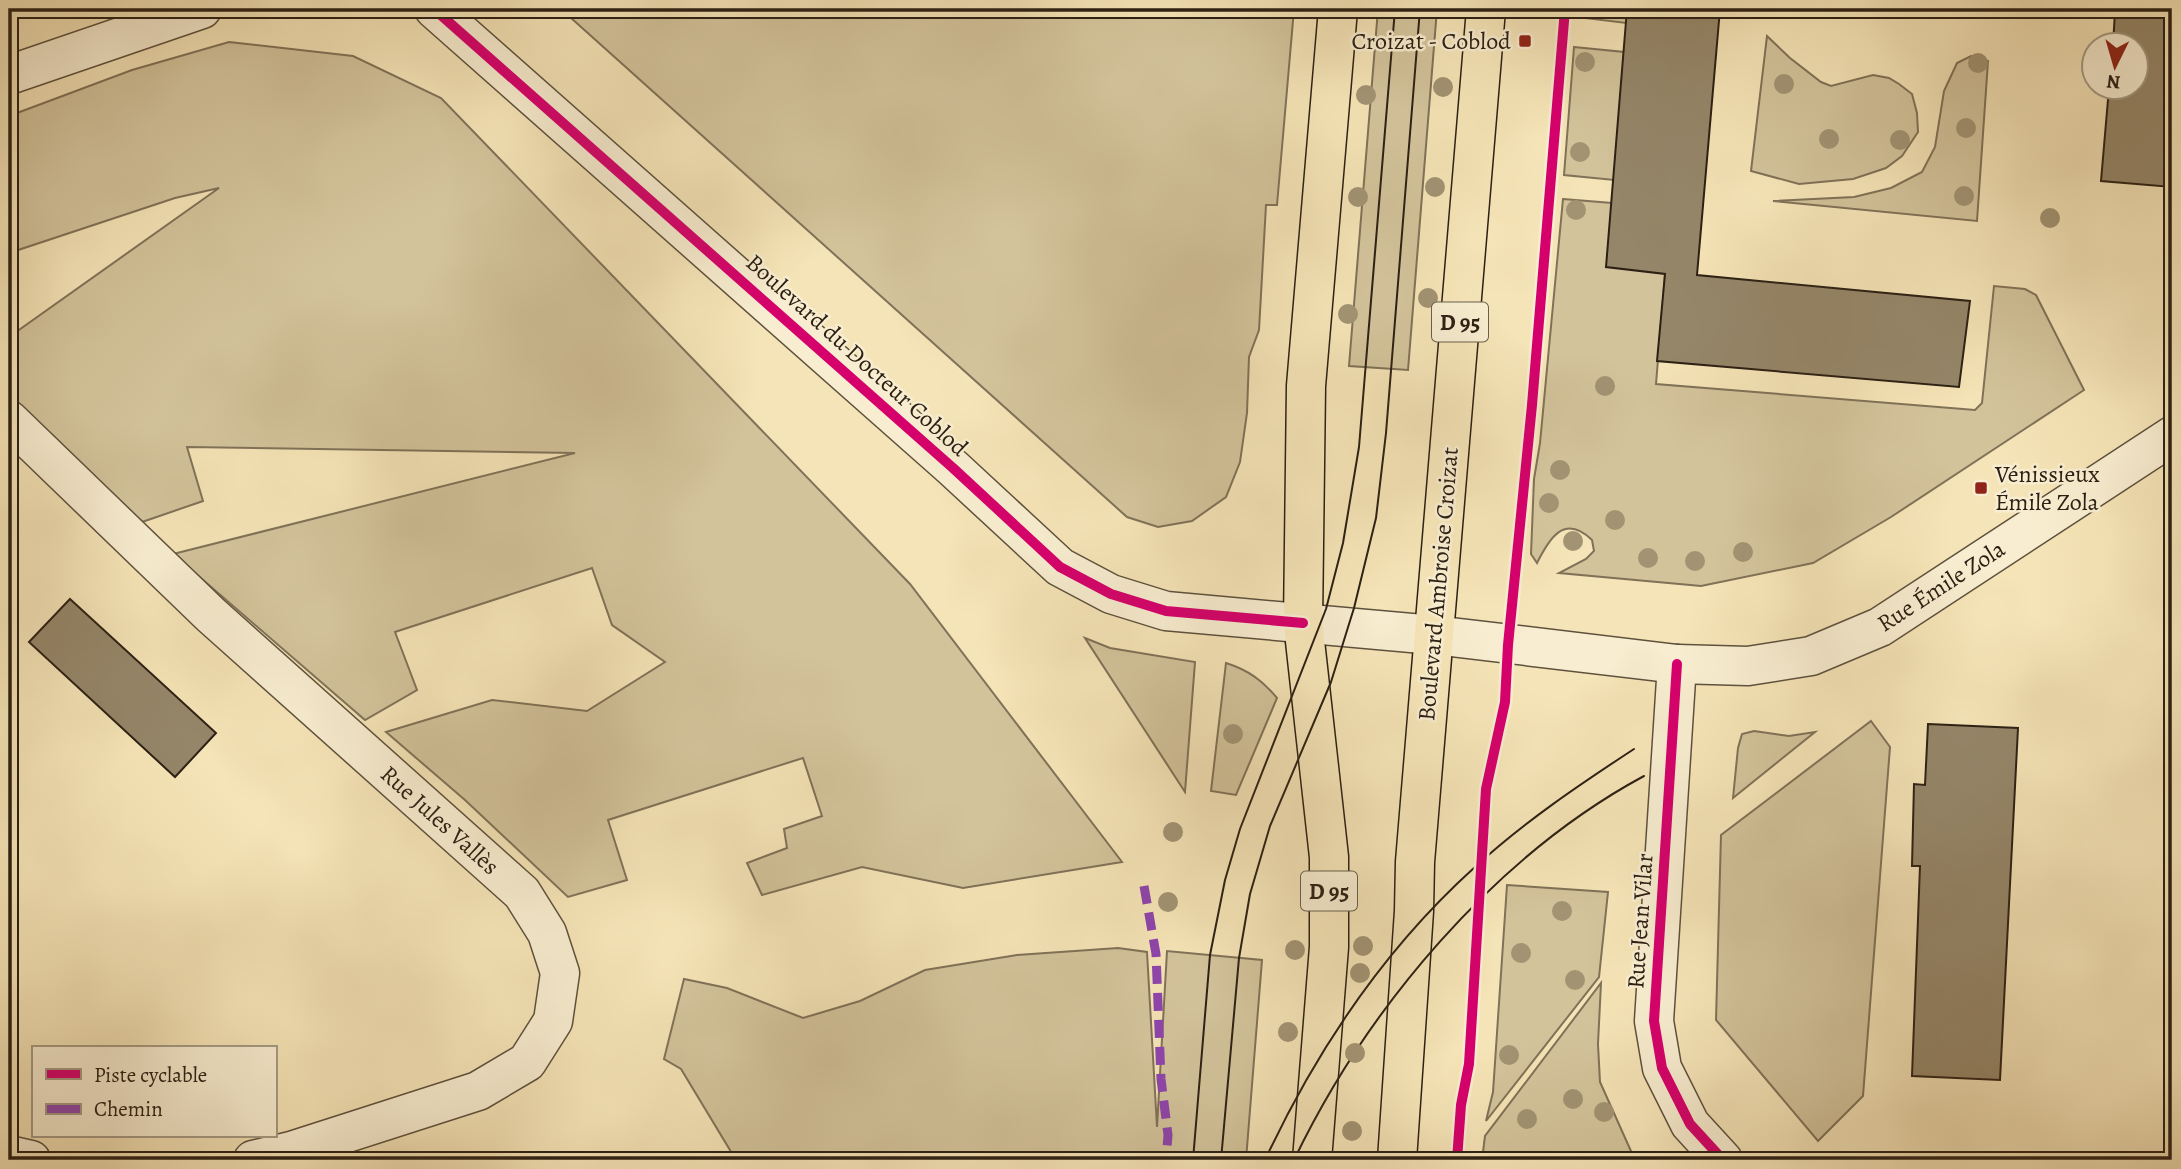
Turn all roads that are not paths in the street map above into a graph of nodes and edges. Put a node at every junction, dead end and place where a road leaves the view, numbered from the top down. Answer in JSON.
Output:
{"nodes":[{"id":1,"x":202,"y":9,"type":"edge"},
{"id":2,"x":434,"y":9,"type":"edge"},
{"id":3,"x":1338,"y":9,"type":"edge"},
{"id":4,"x":1486,"y":9,"type":"edge"},
{"id":5,"x":9,"y":75,"type":"edge"},
{"id":6,"x":9,"y":420,"type":"edge"},
{"id":7,"x":2172,"y":436,"type":"edge"},
{"id":8,"x":1303,"y":623,"type":"junction"},
{"id":9,"x":1434,"y":635,"type":"junction"},
{"id":10,"x":1677,"y":664,"type":"junction"},
{"id":11,"x":9,"y":1155,"type":"edge"},
{"id":12,"x":32,"y":1160,"type":"edge"},
{"id":13,"x":253,"y":1160,"type":"edge"},
{"id":14,"x":1312,"y":1160,"type":"edge"},
{"id":15,"x":1397,"y":1160,"type":"edge"},
{"id":16,"x":1723,"y":1160,"type":"edge"}],
"edges":[{"from":1,"to":5,"type":"street"},
{"from":2,"to":8,"type":"street","name":"Boulevard du Docteur Coblod"},
{"from":3,"to":8,"type":"main road","number":"D 95"},
{"from":4,"to":9,"type":"main road","name":"Boulevard Ambroise Croizat","number":"D 95"},
{"from":6,"to":13,"type":"street","name":"Rue Jules Vallès"},
{"from":7,"to":10,"type":"street","name":"Rue Émile Zola"},
{"from":8,"to":9,"type":"street","name":"Boulevard du Docteur Coblod"},
{"from":8,"to":14,"type":"main road","number":"D 95"},
{"from":9,"to":10,"type":"street","name":"Rue Émile Zola"},
{"from":9,"to":15,"type":"main road","name":"Boulevard Ambroise Croizat","number":"D 95"},
{"from":10,"to":16,"type":"street","name":"Rue Jean Vilar"},
{"from":11,"to":12,"type":"street"}]}
